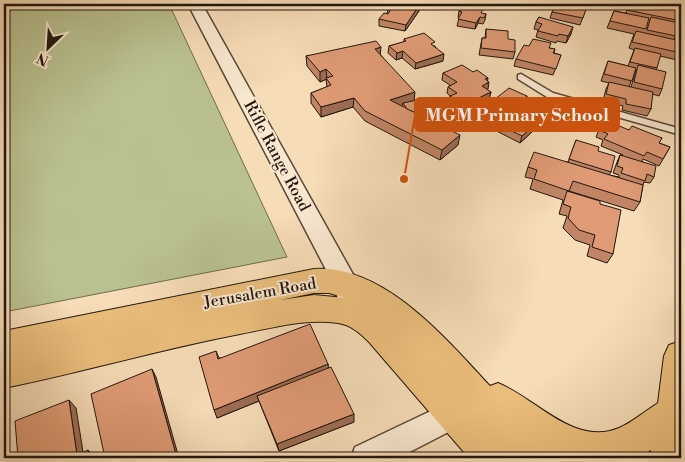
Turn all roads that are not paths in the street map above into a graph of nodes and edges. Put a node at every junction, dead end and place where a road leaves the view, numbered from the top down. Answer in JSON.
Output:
{"nodes":[{"id":1,"x":195,"y":4,"type":"edge"},
{"id":2,"x":521,"y":77,"type":"dead end"},
{"id":3,"x":681,"y":132,"type":"edge"},
{"id":4,"x":349,"y":299,"type":"junction"},
{"id":5,"x":426,"y":342,"type":"junction"},
{"id":6,"x":4,"y":346,"type":"edge"},
{"id":7,"x":681,"y":356,"type":"edge"},
{"id":8,"x":4,"y":372,"type":"edge"},
{"id":9,"x":674,"y":413,"type":"junction"},
{"id":10,"x":454,"y":414,"type":"junction"},
{"id":11,"x":366,"y":458,"type":"edge"},
{"id":12,"x":493,"y":458,"type":"edge"},
{"id":13,"x":542,"y":458,"type":"edge"},
{"id":14,"x":640,"y":458,"type":"edge"},
{"id":15,"x":669,"y":458,"type":"edge"}],
"edges":[{"from":1,"to":4,"type":"street","name":"Rifle Range Road"},
{"from":2,"to":3,"type":"lane"},
{"from":4,"to":5,"type":"main road","name":"Jerusalem Road"},
{"from":4,"to":6,"type":"main road","name":"Jerusalem Road"},
{"from":4,"to":8,"type":"main road","name":"Jerusalem Road"},
{"from":4,"to":10,"type":"main road","name":"Jerusalem Road"},
{"from":5,"to":9,"type":"main road"},
{"from":5,"to":13,"type":"main road","name":"Jerusalem Road"},
{"from":7,"to":9,"type":"main road"},
{"from":9,"to":14,"type":"main road"},
{"from":9,"to":15,"type":"main road"},
{"from":10,"to":11,"type":"street"},
{"from":10,"to":12,"type":"main road","name":"Jerusalem Road"}]}
